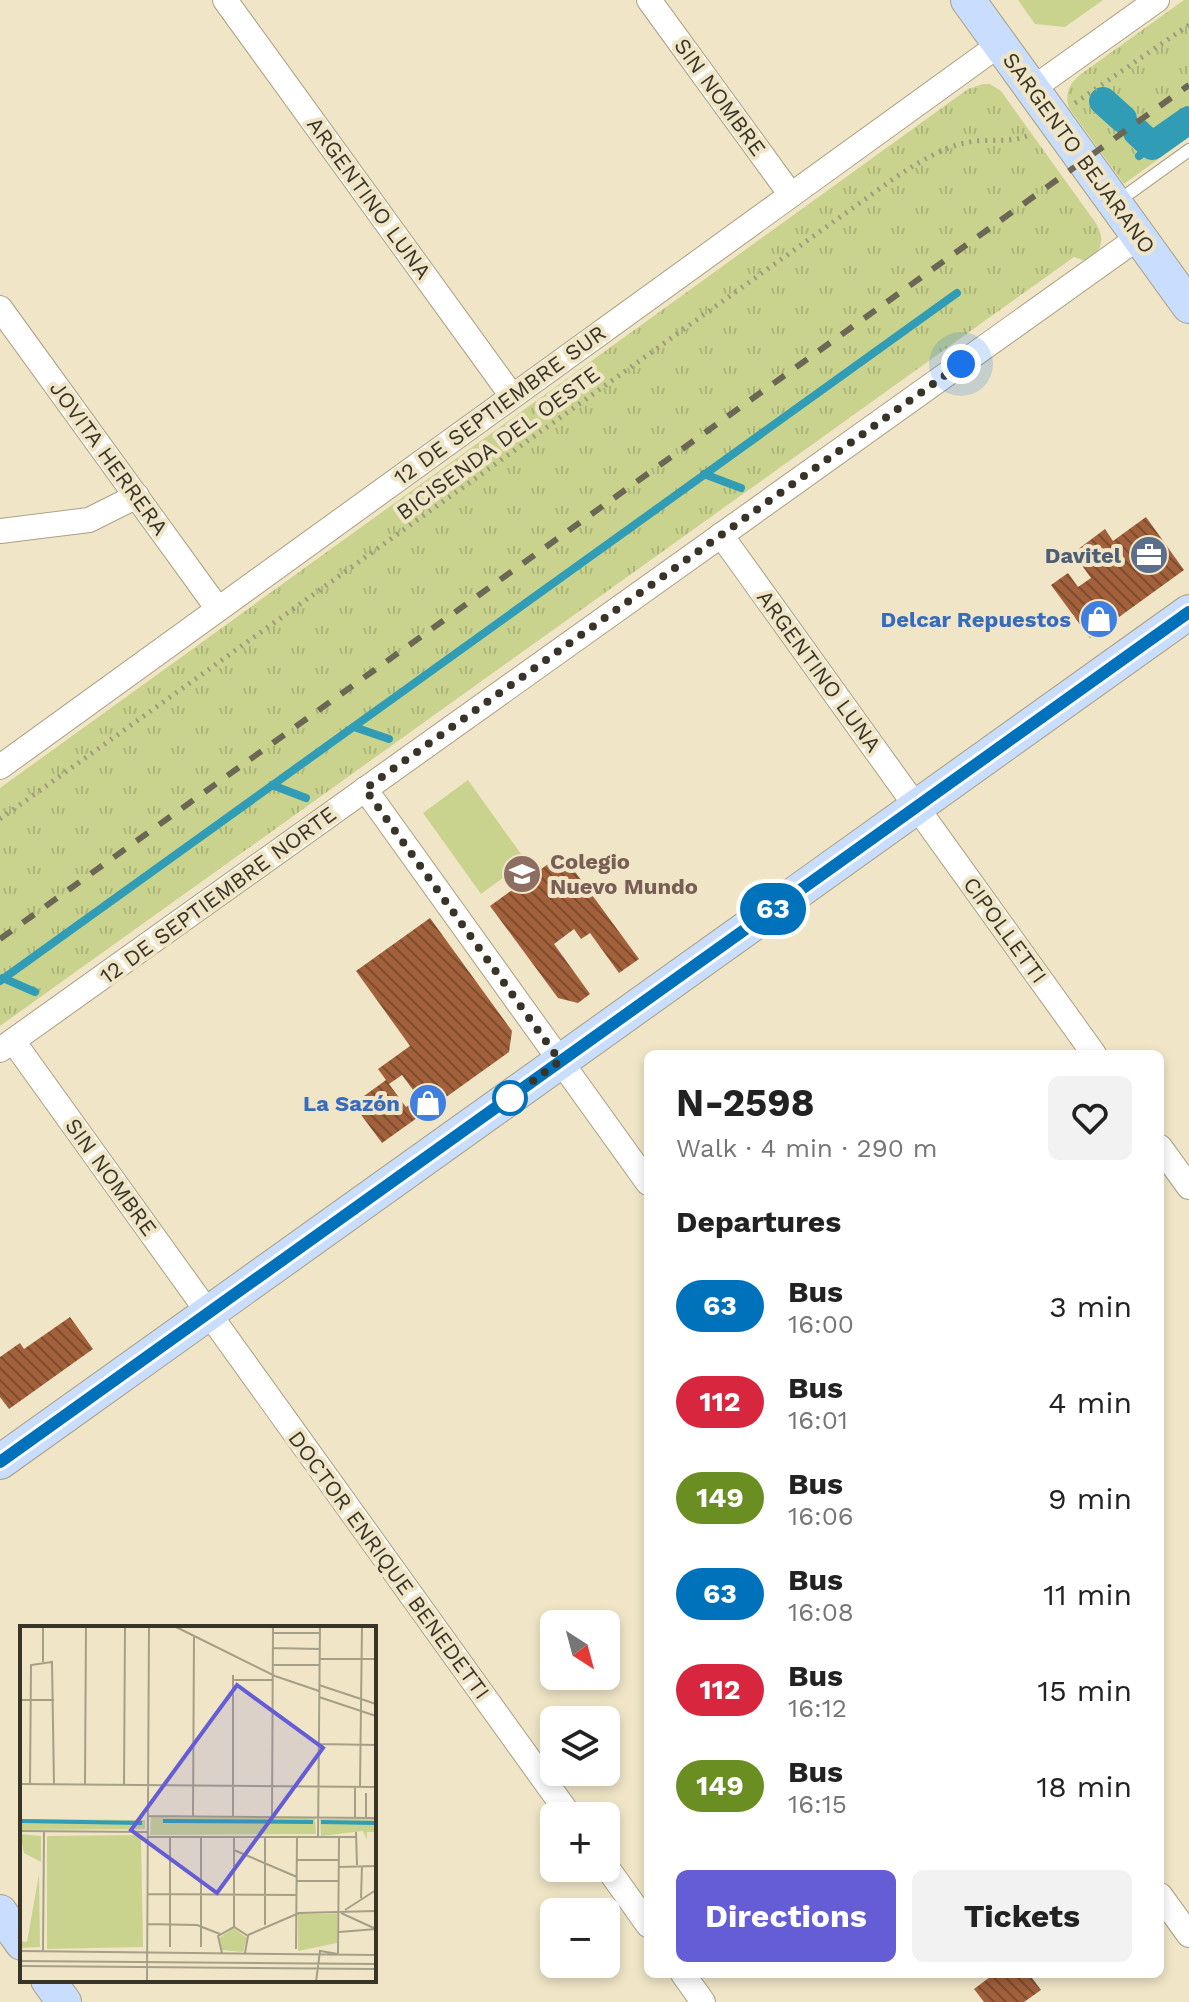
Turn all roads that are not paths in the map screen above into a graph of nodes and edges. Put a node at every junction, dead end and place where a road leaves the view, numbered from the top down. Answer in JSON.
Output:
{"nodes":[{"id":1,"x":225,"y":0,"type":"edge"},
{"id":2,"x":649,"y":0,"type":"edge"},
{"id":3,"x":968,"y":0,"type":"edge"},
{"id":4,"x":1157,"y":0,"type":"edge"},
{"id":5,"x":1000,"y":44,"type":"junction"},
{"id":6,"x":1032,"y":89,"type":"junction"},
{"id":7,"x":1189,"y":150,"type":"edge"},
{"id":8,"x":791,"y":195,"type":"junction"},
{"id":9,"x":1115,"y":204,"type":"junction"},
{"id":10,"x":1139,"y":237,"type":"junction"},
{"id":11,"x":1189,"y":306,"type":"edge"},
{"id":12,"x":0,"y":308,"type":"edge"},
{"id":13,"x":512,"y":396,"type":"junction"},
{"id":14,"x":137,"y":496,"type":"junction"},
{"id":15,"x":0,"y":531,"type":"edge"},
{"id":16,"x":721,"y":535,"type":"junction"},
{"id":17,"x":218,"y":609,"type":"junction"},
{"id":18,"x":1189,"y":612,"type":"edge"},
{"id":19,"x":0,"y":767,"type":"edge"},
{"id":20,"x":365,"y":789,"type":"junction"},
{"id":21,"x":917,"y":807,"type":"junction"},
{"id":22,"x":6,"y":1046,"type":"edge"},
{"id":23,"x":1091,"y":1050,"type":"edge"},
{"id":24,"x":560,"y":1061,"type":"junction"},
{"id":25,"x":1164,"y":1153,"type":"edge"},
{"id":26,"x":644,"y":1177,"type":"edge"},
{"id":27,"x":1189,"y":1187,"type":"edge"},
{"id":28,"x":208,"y":1313,"type":"junction"},
{"id":29,"x":0,"y":1462,"type":"edge"},
{"id":30,"x":560,"y":1802,"type":"edge"},
{"id":31,"x":617,"y":1882,"type":"edge"},
{"id":32,"x":1164,"y":1901,"type":"edge"},
{"id":33,"x":0,"y":1912,"type":"edge"},
{"id":34,"x":644,"y":1919,"type":"edge"},
{"id":35,"x":1189,"y":1935,"type":"edge"},
{"id":36,"x":20,"y":1940,"type":"edge"},
{"id":37,"x":686,"y":1978,"type":"edge"},
{"id":38,"x":49,"y":1982,"type":"edge"},
{"id":39,"x":64,"y":2002,"type":"edge"},
{"id":40,"x":703,"y":2002,"type":"edge"}],
"edges":[{"from":1,"to":13,"type":"street","name":"ARGENTINO LUNA"},
{"from":2,"to":8,"type":"street","name":"SIN NOMBRE"},
{"from":3,"to":5,"type":"main road","name":"SARGENTO BEJARANO"},
{"from":4,"to":6,"type":"street"},
{"from":5,"to":6,"type":"main road","name":"SARGENTO BEJARANO"},
{"from":5,"to":8,"type":"street","name":"12 DE SEPTIEMBRE SUR"},
{"from":6,"to":9,"type":"main road","name":"SARGENTO BEJARANO"},
{"from":7,"to":9,"type":"lane"},
{"from":8,"to":13,"type":"street","name":"12 DE SEPTIEMBRE SUR"},
{"from":9,"to":10,"type":"main road","name":"SARGENTO BEJARANO"},
{"from":10,"to":11,"type":"main road","name":"SARGENTO BEJARANO"},
{"from":10,"to":16,"type":"street","name":"12 DE SEPTIEMBRE NORTE"},
{"from":12,"to":14,"type":"street","name":"JOVITA HERRERA"},
{"from":13,"to":17,"type":"street","name":"12 DE SEPTIEMBRE SUR"},
{"from":14,"to":15,"type":"street"},
{"from":14,"to":17,"type":"street","name":"JOVITA HERRERA"},
{"from":16,"to":20,"type":"street","name":"12 DE SEPTIEMBRE NORTE"},
{"from":16,"to":21,"type":"street","name":"ARGENTINO LUNA"},
{"from":17,"to":19,"type":"street","name":"12 DE SEPTIEMBRE SUR"},
{"from":18,"to":21,"type":"main road"},
{"from":20,"to":22,"type":"street","name":"12 DE SEPTIEMBRE NORTE"},
{"from":20,"to":24,"type":"street"},
{"from":21,"to":23,"type":"street","name":"CIPOLLETTI"},
{"from":21,"to":24,"type":"main road"},
{"from":22,"to":28,"type":"street","name":"SIN NOMBRE"},
{"from":24,"to":26,"type":"street"},
{"from":24,"to":28,"type":"main road"},
{"from":25,"to":27,"type":"street"},
{"from":28,"to":29,"type":"main road"},
{"from":28,"to":30,"type":"street","name":"DOCTOR ENRIQUE BENEDETTI"},
{"from":31,"to":34,"type":"street"},
{"from":32,"to":35,"type":"street"},
{"from":33,"to":36,"type":"main road"},
{"from":37,"to":40,"type":"street"},
{"from":38,"to":39,"type":"main road"}]}
